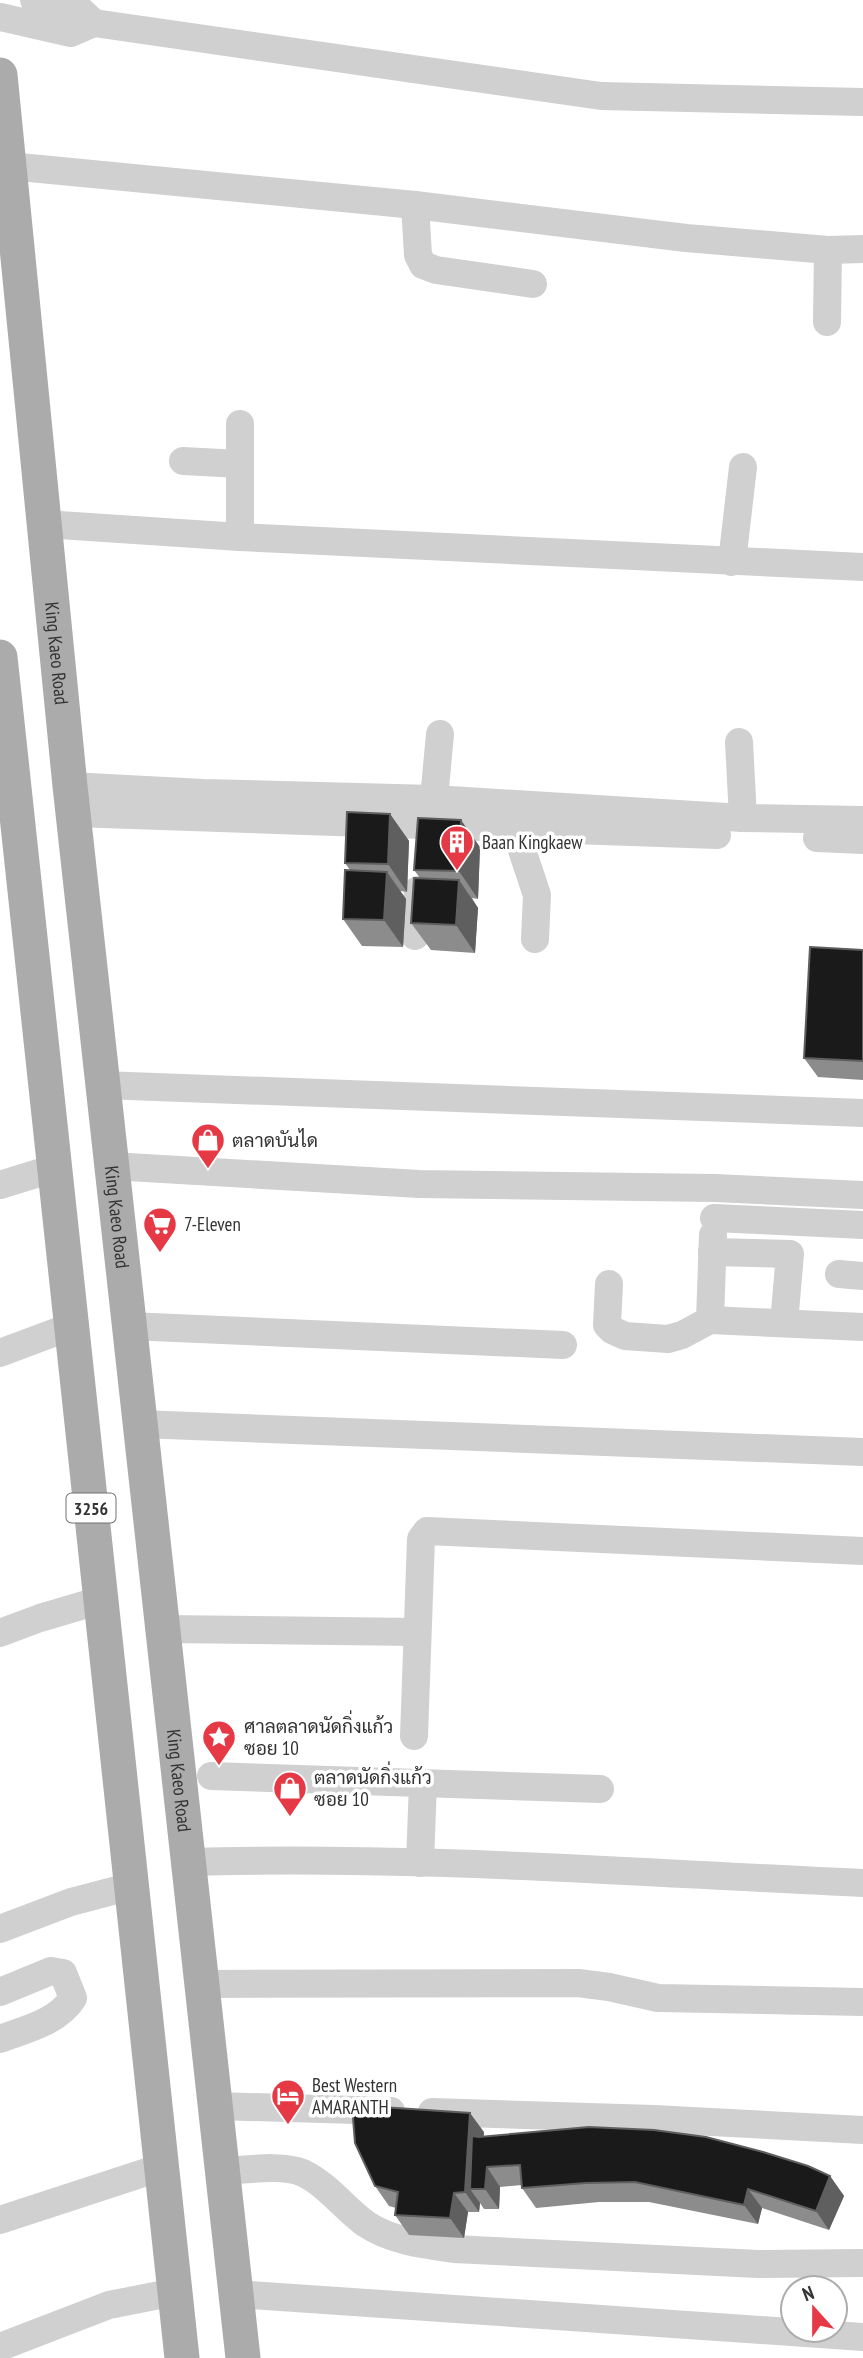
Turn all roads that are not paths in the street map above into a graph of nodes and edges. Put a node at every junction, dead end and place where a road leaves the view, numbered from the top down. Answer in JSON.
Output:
{"nodes":[{"id":1,"x":34,"y":0,"type":"edge"},
{"id":2,"x":0,"y":17,"type":"edge"},
{"id":3,"x":94,"y":23,"type":"junction"},
{"id":4,"x":0,"y":75,"type":"edge"},
{"id":5,"x":863,"y":102,"type":"edge"},
{"id":6,"x":9,"y":166,"type":"junction"},
{"id":7,"x":415,"y":205,"type":"junction"},
{"id":8,"x":863,"y":248,"type":"edge"},
{"id":9,"x":828,"y":250,"type":"junction"},
{"id":10,"x":533,"y":284,"type":"dead end"},
{"id":11,"x":827,"y":322,"type":"dead end"},
{"id":12,"x":240,"y":424,"type":"dead end"},
{"id":13,"x":183,"y":461,"type":"dead end"},
{"id":14,"x":240,"y":464,"type":"junction"},
{"id":15,"x":743,"y":467,"type":"dead end"},
{"id":16,"x":44,"y":524,"type":"junction"},
{"id":17,"x":240,"y":537,"type":"junction"},
{"id":18,"x":732,"y":562,"type":"junction"},
{"id":19,"x":863,"y":568,"type":"edge"},
{"id":20,"x":0,"y":657,"type":"edge"},
{"id":21,"x":440,"y":734,"type":"dead end"},
{"id":22,"x":739,"y":742,"type":"dead end"},
{"id":23,"x":6,"y":772,"type":"edge"},
{"id":24,"x":71,"y":799,"type":"junction"},
{"id":25,"x":435,"y":799,"type":"junction"},
{"id":26,"x":743,"y":818,"type":"junction"},
{"id":27,"x":863,"y":820,"type":"edge"},
{"id":28,"x":423,"y":824,"type":"junction"},
{"id":29,"x":517,"y":828,"type":"junction"},
{"id":30,"x":863,"y":840,"type":"edge"},
{"id":31,"x":415,"y":936,"type":"edge"},
{"id":32,"x":536,"y":939,"type":"dead end"},
{"id":33,"x":102,"y":1085,"type":"junction"},
{"id":34,"x":863,"y":1113,"type":"edge"},
{"id":35,"x":111,"y":1166,"type":"junction"},
{"id":36,"x":55,"y":1168,"type":"junction"},
{"id":37,"x":0,"y":1185,"type":"edge"},
{"id":38,"x":715,"y":1188,"type":"junction"},
{"id":39,"x":863,"y":1195,"type":"edge"},
{"id":40,"x":714,"y":1218,"type":"junction"},
{"id":41,"x":863,"y":1225,"type":"edge"},
{"id":42,"x":712,"y":1252,"type":"junction"},
{"id":43,"x":609,"y":1284,"type":"dead end"},
{"id":44,"x":710,"y":1320,"type":"junction"},
{"id":45,"x":784,"y":1323,"type":"junction"},
{"id":46,"x":72,"y":1326,"type":"junction"},
{"id":47,"x":129,"y":1326,"type":"junction"},
{"id":48,"x":863,"y":1327,"type":"edge"},
{"id":49,"x":563,"y":1346,"type":"dead end"},
{"id":50,"x":0,"y":1353,"type":"edge"},
{"id":51,"x":140,"y":1424,"type":"junction"},
{"id":52,"x":863,"y":1452,"type":"edge"},
{"id":53,"x":863,"y":1550,"type":"edge"},
{"id":54,"x":101,"y":1600,"type":"junction"},
{"id":55,"x":162,"y":1629,"type":"junction"},
{"id":56,"x":416,"y":1632,"type":"junction"},
{"id":57,"x":0,"y":1633,"type":"edge"},
{"id":58,"x":414,"y":1736,"type":"dead end"},
{"id":59,"x":211,"y":1776,"type":"dead end"},
{"id":60,"x":423,"y":1783,"type":"junction"},
{"id":61,"x":600,"y":1789,"type":"dead end"},
{"id":62,"x":188,"y":1862,"type":"junction"},
{"id":63,"x":420,"y":1863,"type":"junction"},
{"id":64,"x":863,"y":1884,"type":"edge"},
{"id":65,"x":132,"y":1886,"type":"junction"},
{"id":66,"x":0,"y":1929,"type":"edge"},
{"id":67,"x":202,"y":1984,"type":"junction"},
{"id":68,"x":0,"y":1993,"type":"edge"},
{"id":69,"x":863,"y":2002,"type":"edge"},
{"id":70,"x":0,"y":2039,"type":"edge"},
{"id":71,"x":215,"y":2106,"type":"junction"},
{"id":72,"x":863,"y":2130,"type":"edge"},
{"id":73,"x":162,"y":2167,"type":"junction"},
{"id":74,"x":223,"y":2171,"type":"junction"},
{"id":75,"x":0,"y":2220,"type":"edge"},
{"id":76,"x":863,"y":2263,"type":"edge"},
{"id":77,"x":175,"y":2292,"type":"junction"},
{"id":78,"x":236,"y":2294,"type":"junction"},
{"id":79,"x":863,"y":2337,"type":"edge"},
{"id":80,"x":0,"y":2347,"type":"edge"},
{"id":81,"x":182,"y":2358,"type":"edge"},
{"id":82,"x":243,"y":2358,"type":"edge"}],
"edges":[{"from":1,"to":3,"type":"street"},
{"from":2,"to":3,"type":"street"},
{"from":3,"to":5,"type":"street"},
{"from":4,"to":6,"type":"main road","name":"King Kaeo Road"},
{"from":6,"to":7,"type":"street"},
{"from":6,"to":16,"type":"main road","name":"King Kaeo Road"},
{"from":7,"to":9,"type":"street"},
{"from":7,"to":10,"type":"street"},
{"from":8,"to":9,"type":"street"},
{"from":9,"to":11,"type":"street"},
{"from":12,"to":14,"type":"street"},
{"from":13,"to":14,"type":"street"},
{"from":14,"to":17,"type":"street"},
{"from":15,"to":18,"type":"street"},
{"from":16,"to":17,"type":"street"},
{"from":16,"to":24,"type":"main road","name":"King Kaeo Road"},
{"from":17,"to":18,"type":"street"},
{"from":18,"to":19,"type":"street"},
{"from":20,"to":23,"type":"main road","number":"3256"},
{"from":21,"to":25,"type":"street"},
{"from":22,"to":26,"type":"street"},
{"from":23,"to":36,"type":"main road","number":"3256"},
{"from":24,"to":25,"type":"street"},
{"from":24,"to":28,"type":"street"},
{"from":24,"to":33,"type":"main road","name":"King Kaeo Road"},
{"from":25,"to":26,"type":"street"},
{"from":26,"to":27,"type":"street"},
{"from":28,"to":29,"type":"street"},
{"from":28,"to":31,"type":"street"},
{"from":29,"to":30,"type":"street"},
{"from":29,"to":32,"type":"street"},
{"from":33,"to":34,"type":"street"},
{"from":33,"to":35,"type":"main road","name":"King Kaeo Road"},
{"from":35,"to":38,"type":"street"},
{"from":35,"to":47,"type":"main road","name":"King Kaeo Road"},
{"from":36,"to":37,"type":"street"},
{"from":36,"to":46,"type":"main road","number":"3256"},
{"from":38,"to":39,"type":"street"},
{"from":38,"to":40,"type":"street"},
{"from":40,"to":41,"type":"street"},
{"from":40,"to":42,"type":"street"},
{"from":42,"to":44,"type":"street"},
{"from":42,"to":45,"type":"street"},
{"from":43,"to":44,"type":"street"},
{"from":44,"to":45,"type":"street"},
{"from":45,"to":48,"type":"street"},
{"from":46,"to":50,"type":"street"},
{"from":46,"to":54,"type":"main road","number":"3256"},
{"from":47,"to":49,"type":"street"},
{"from":47,"to":51,"type":"main road","name":"King Kaeo Road"},
{"from":51,"to":52,"type":"street"},
{"from":51,"to":55,"type":"main road","name":"King Kaeo Road"},
{"from":53,"to":56,"type":"street"},
{"from":54,"to":57,"type":"street"},
{"from":54,"to":65,"type":"main road","number":"3256"},
{"from":55,"to":56,"type":"street"},
{"from":55,"to":62,"type":"main road","name":"King Kaeo Road"},
{"from":56,"to":58,"type":"street"},
{"from":59,"to":60,"type":"street"},
{"from":60,"to":61,"type":"street"},
{"from":60,"to":63,"type":"street"},
{"from":62,"to":63,"type":"street"},
{"from":62,"to":67,"type":"main road","name":"King Kaeo Road"},
{"from":63,"to":64,"type":"street"},
{"from":65,"to":66,"type":"street"},
{"from":65,"to":73,"type":"main road","number":"3256"},
{"from":67,"to":69,"type":"street"},
{"from":67,"to":71,"type":"main road","name":"King Kaeo Road"},
{"from":68,"to":70,"type":"street"},
{"from":71,"to":72,"type":"street"},
{"from":71,"to":74,"type":"main road","name":"King Kaeo Road"},
{"from":73,"to":75,"type":"street"},
{"from":73,"to":77,"type":"main road","number":"3256"},
{"from":74,"to":76,"type":"street"},
{"from":74,"to":78,"type":"main road","name":"King Kaeo Road"},
{"from":77,"to":80,"type":"street"},
{"from":77,"to":81,"type":"main road","number":"3256"},
{"from":78,"to":79,"type":"street"},
{"from":78,"to":82,"type":"main road","name":"King Kaeo Road"}]}
